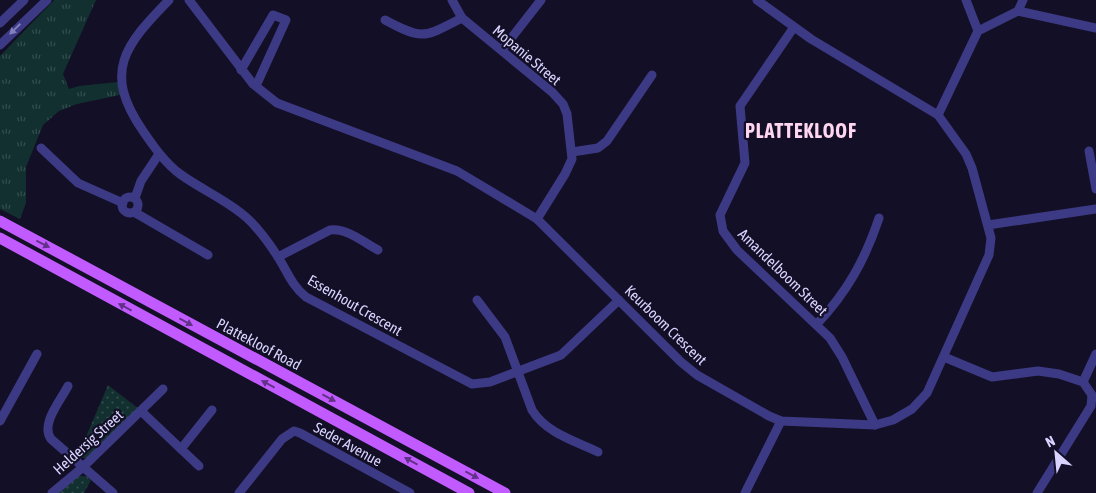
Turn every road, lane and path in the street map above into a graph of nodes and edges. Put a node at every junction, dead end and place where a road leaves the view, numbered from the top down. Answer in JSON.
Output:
{"nodes":[{"id":1,"x":38,"y":0,"type":"edge"},
{"id":2,"x":47,"y":0,"type":"edge"},
{"id":3,"x":169,"y":0,"type":"edge"},
{"id":4,"x":189,"y":0,"type":"edge"},
{"id":5,"x":452,"y":0,"type":"edge"},
{"id":6,"x":540,"y":0,"type":"edge"},
{"id":7,"x":757,"y":0,"type":"edge"},
{"id":8,"x":966,"y":0,"type":"edge"},
{"id":9,"x":1023,"y":0,"type":"edge"},
{"id":10,"x":22,"y":1,"type":"edge"},
{"id":11,"x":1018,"y":11,"type":"junction"},
{"id":12,"x":30,"y":14,"type":"junction"},
{"id":13,"x":462,"y":18,"type":"junction"},
{"id":14,"x":385,"y":20,"type":"dead end"},
{"id":15,"x":0,"y":23,"type":"edge"},
{"id":16,"x":794,"y":27,"type":"junction"},
{"id":17,"x":1096,"y":28,"type":"edge"},
{"id":18,"x":978,"y":30,"type":"junction"},
{"id":19,"x":0,"y":45,"type":"edge"},
{"id":20,"x":502,"y":50,"type":"junction"},
{"id":21,"x":241,"y":70,"type":"junction"},
{"id":22,"x":652,"y":75,"type":"dead end"},
{"id":23,"x":256,"y":86,"type":"junction"},
{"id":24,"x":938,"y":115,"type":"junction"},
{"id":25,"x":41,"y":148,"type":"dead end"},
{"id":26,"x":1090,"y":151,"type":"dead end"},
{"id":27,"x":572,"y":152,"type":"junction"},
{"id":28,"x":159,"y":154,"type":"junction"},
{"id":29,"x":1096,"y":189,"type":"edge"},
{"id":30,"x":135,"y":198,"type":"junction"},
{"id":31,"x":122,"y":203,"type":"junction"},
{"id":32,"x":1096,"y":209,"type":"edge"},
{"id":33,"x":134,"y":212,"type":"junction"},
{"id":34,"x":879,"y":218,"type":"dead end"},
{"id":35,"x":537,"y":219,"type":"junction"},
{"id":36,"x":0,"y":221,"type":"edge"},
{"id":37,"x":988,"y":225,"type":"junction"},
{"id":38,"x":0,"y":238,"type":"edge"},
{"id":39,"x":378,"y":250,"type":"dead end"},
{"id":40,"x":208,"y":255,"type":"dead end"},
{"id":41,"x":278,"y":256,"type":"junction"},
{"id":42,"x":477,"y":300,"type":"dead end"},
{"id":43,"x":619,"y":300,"type":"junction"},
{"id":44,"x":817,"y":324,"type":"junction"},
{"id":45,"x":36,"y":354,"type":"dead end"},
{"id":46,"x":1096,"y":354,"type":"edge"},
{"id":47,"x":944,"y":357,"type":"junction"},
{"id":48,"x":518,"y":372,"type":"junction"},
{"id":49,"x":1083,"y":382,"type":"junction"},
{"id":50,"x":68,"y":386,"type":"dead end"},
{"id":51,"x":163,"y":389,"type":"dead end"},
{"id":52,"x":212,"y":410,"type":"dead end"},
{"id":53,"x":142,"y":412,"type":"junction"},
{"id":54,"x":0,"y":421,"type":"edge"},
{"id":55,"x":782,"y":421,"type":"junction"},
{"id":56,"x":875,"y":425,"type":"junction"},
{"id":57,"x":181,"y":449,"type":"junction"},
{"id":58,"x":598,"y":452,"type":"dead end"},
{"id":59,"x":199,"y":466,"type":"dead end"},
{"id":60,"x":82,"y":468,"type":"junction"},
{"id":61,"x":52,"y":493,"type":"edge"},
{"id":62,"x":113,"y":493,"type":"edge"},
{"id":63,"x":239,"y":493,"type":"edge"},
{"id":64,"x":410,"y":493,"type":"edge"},
{"id":65,"x":469,"y":493,"type":"edge"},
{"id":66,"x":505,"y":493,"type":"edge"},
{"id":67,"x":744,"y":493,"type":"edge"},
{"id":68,"x":1037,"y":493,"type":"edge"}],
"edges":[{"from":1,"to":12,"type":"street"},
{"from":2,"to":12,"type":"street"},
{"from":3,"to":28,"type":"street","name":"Essenhout Crescent"},
{"from":4,"to":21,"type":"street","name":"Keurboom Crescent"},
{"from":5,"to":13,"type":"street","name":"Mopanie Street"},
{"from":6,"to":20,"type":"street"},
{"from":7,"to":16,"type":"street","name":"Keurboom Crescent"},
{"from":8,"to":18,"type":"street"},
{"from":9,"to":11,"type":"street"},
{"from":10,"to":15,"type":"street"},
{"from":11,"to":17,"type":"street"},
{"from":11,"to":18,"type":"street"},
{"from":12,"to":19,"type":"street","one_way":true},
{"from":13,"to":14,"type":"street"},
{"from":13,"to":20,"type":"street","name":"Mopanie Street"},
{"from":16,"to":24,"type":"street","name":"Keurboom Crescent"},
{"from":16,"to":44,"type":"street","name":"Amandelboom Street"},
{"from":18,"to":24,"type":"street"},
{"from":20,"to":27,"type":"street","name":"Mopanie Street"},
{"from":21,"to":23,"type":"street","name":"Keurboom Crescent"},
{"from":21,"to":23,"type":"street"},
{"from":22,"to":27,"type":"street"},
{"from":23,"to":35,"type":"street","name":"Keurboom Crescent"},
{"from":24,"to":37,"type":"street","name":"Keurboom Crescent"},
{"from":25,"to":31,"type":"street"},
{"from":26,"to":29,"type":"street"},
{"from":27,"to":35,"type":"street","name":"Mopanie Street"},
{"from":28,"to":30,"type":"street"},
{"from":28,"to":41,"type":"street","name":"Essenhout Crescent"},
{"from":30,"to":31,"type":"street"},
{"from":30,"to":33,"type":"street"},
{"from":31,"to":33,"type":"street"},
{"from":32,"to":37,"type":"street"},
{"from":33,"to":40,"type":"street"},
{"from":34,"to":44,"type":"street"},
{"from":35,"to":43,"type":"street","name":"Keurboom Crescent"},
{"from":36,"to":66,"type":"main road","name":"Plattekloof Road","one_way":true},
{"from":37,"to":47,"type":"street","name":"Keurboom Crescent"},
{"from":65,"to":38,"type":"main road","name":"Plattekloof Road","one_way":true},
{"from":39,"to":41,"type":"street"},
{"from":41,"to":48,"type":"street","name":"Essenhout Crescent"},
{"from":42,"to":48,"type":"street"},
{"from":43,"to":48,"type":"street","name":"Essenhout Crescent"},
{"from":43,"to":55,"type":"street","name":"Keurboom Crescent"},
{"from":44,"to":56,"type":"street","name":"Amandelboom Street"},
{"from":45,"to":54,"type":"street"},
{"from":46,"to":49,"type":"street"},
{"from":47,"to":49,"type":"street"},
{"from":47,"to":56,"type":"street","name":"Keurboom Crescent"},
{"from":48,"to":58,"type":"street"},
{"from":49,"to":68,"type":"street"},
{"from":50,"to":60,"type":"street"},
{"from":51,"to":53,"type":"street","name":"Heldersig Street"},
{"from":52,"to":57,"type":"street"},
{"from":53,"to":57,"type":"street","name":"Heldersig Street"},
{"from":53,"to":60,"type":"street","name":"Heldersig Street"},
{"from":55,"to":56,"type":"street","name":"Keurboom Crescent"},
{"from":55,"to":67,"type":"street"},
{"from":57,"to":59,"type":"street","name":"Heldersig Street"},
{"from":60,"to":61,"type":"street","name":"Heldersig Street"},
{"from":60,"to":62,"type":"street"},
{"from":63,"to":64,"type":"street","name":"Seder Avenue"}]}
